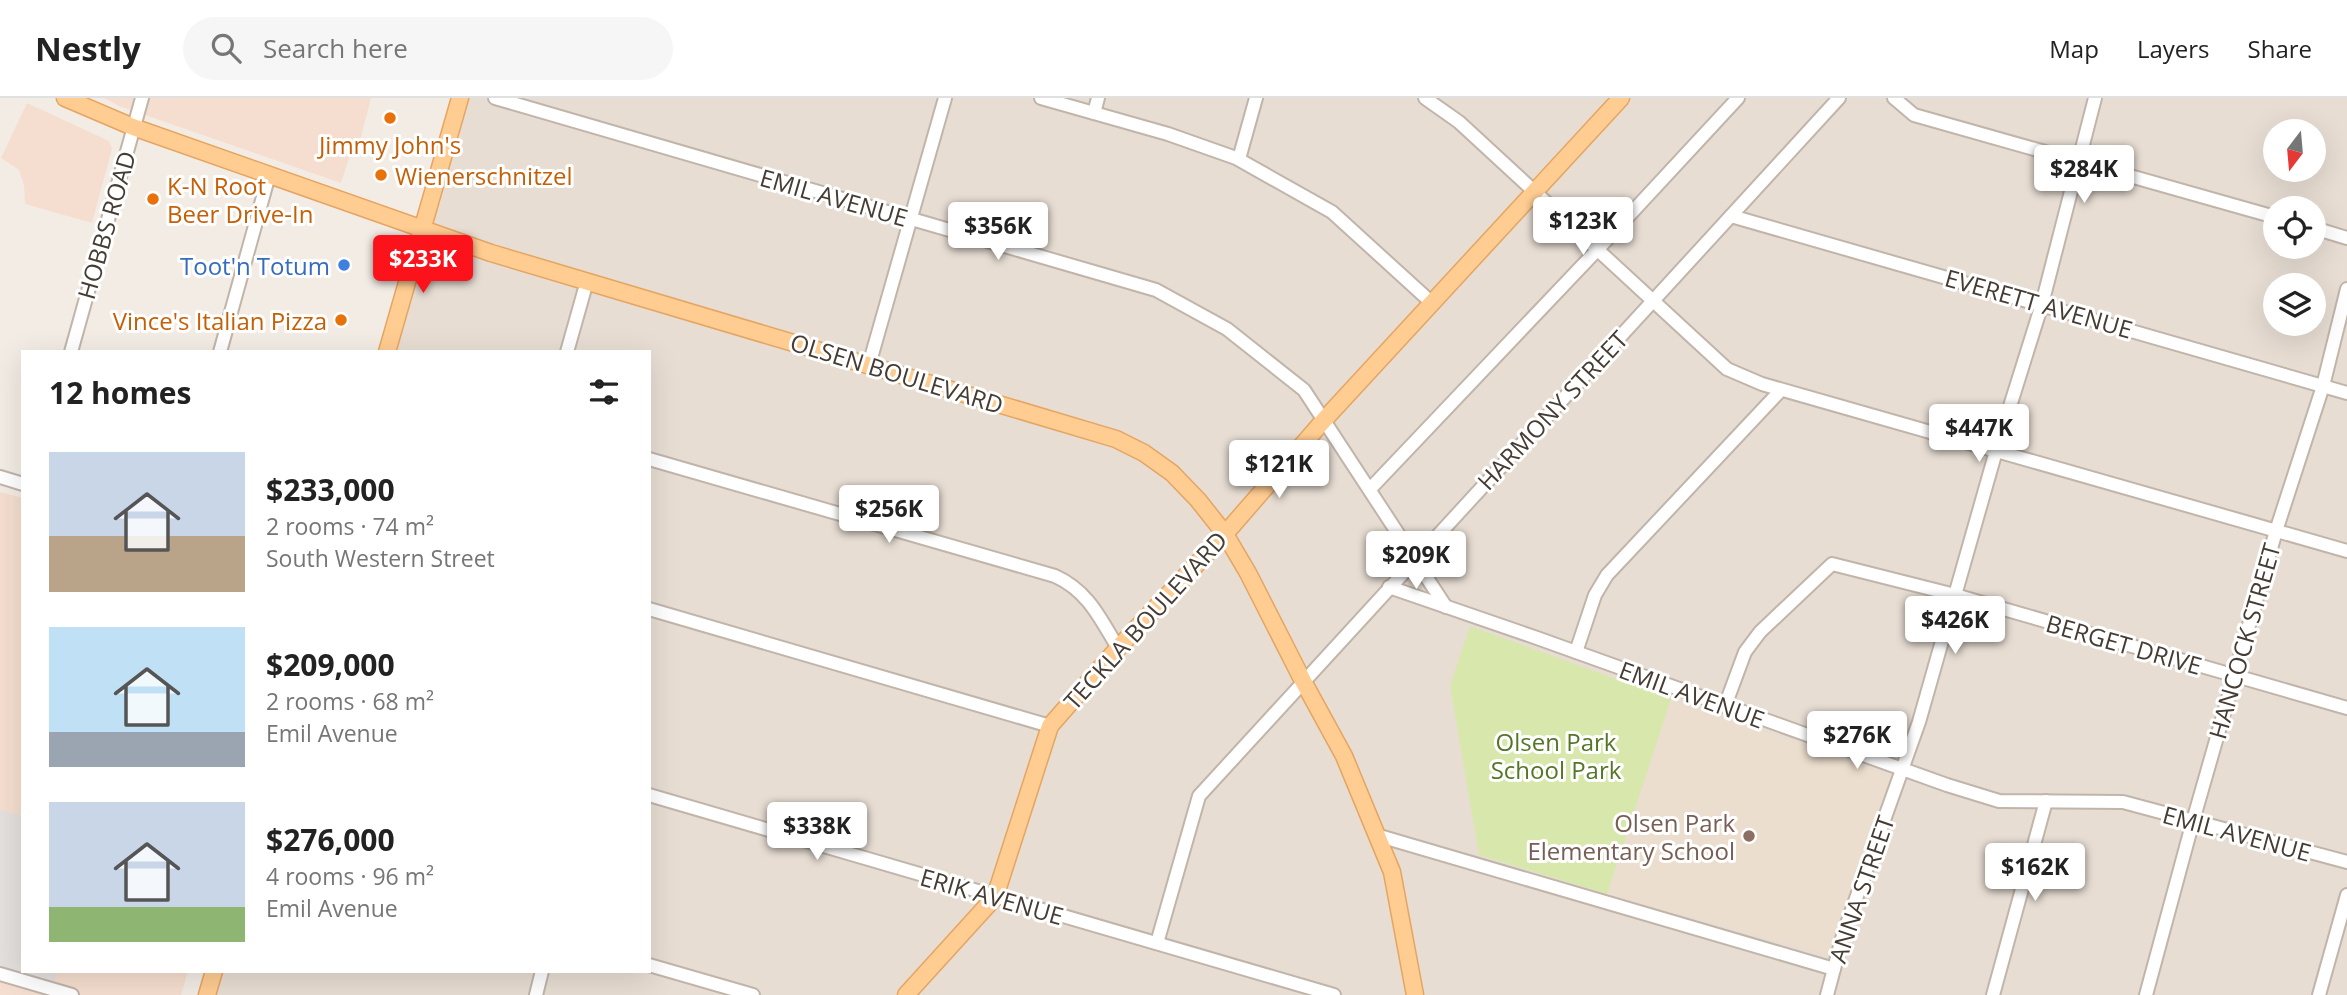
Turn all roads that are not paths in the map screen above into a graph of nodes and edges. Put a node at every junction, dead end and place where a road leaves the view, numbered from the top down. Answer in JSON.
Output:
{"nodes":[{"id":1,"x":65,"y":98,"type":"edge"},
{"id":2,"x":142,"y":98,"type":"edge"},
{"id":3,"x":460,"y":98,"type":"edge"},
{"id":4,"x":495,"y":98,"type":"edge"},
{"id":5,"x":944,"y":98,"type":"edge"},
{"id":6,"x":1041,"y":98,"type":"edge"},
{"id":7,"x":1098,"y":98,"type":"edge"},
{"id":8,"x":1256,"y":98,"type":"edge"},
{"id":9,"x":1426,"y":98,"type":"edge"},
{"id":10,"x":1621,"y":98,"type":"edge"},
{"id":11,"x":1738,"y":98,"type":"edge"},
{"id":12,"x":1839,"y":98,"type":"edge"},
{"id":13,"x":1894,"y":98,"type":"edge"},
{"id":14,"x":2095,"y":98,"type":"edge"},
{"id":15,"x":1094,"y":113,"type":"junction"},
{"id":16,"x":134,"y":127,"type":"junction"},
{"id":17,"x":1239,"y":159,"type":"junction"},
{"id":18,"x":2077,"y":161,"type":"junction"},
{"id":19,"x":269,"y":174,"type":"junction"},
{"id":20,"x":1535,"y":191,"type":"junction"},
{"id":21,"x":2263,"y":214,"type":"edge"},
{"id":22,"x":1731,"y":216,"type":"junction"},
{"id":23,"x":910,"y":219,"type":"junction"},
{"id":24,"x":422,"y":228,"type":"junction"},
{"id":25,"x":2326,"y":232,"type":"edge"},
{"id":26,"x":2347,"y":238,"type":"edge"},
{"id":27,"x":1598,"y":249,"type":"junction"},
{"id":28,"x":587,"y":281,"type":"junction"},
{"id":29,"x":2347,"y":289,"type":"edge"},
{"id":30,"x":1653,"y":300,"type":"junction"},
{"id":31,"x":1432,"y":303,"type":"junction"},
{"id":32,"x":2042,"y":304,"type":"junction"},
{"id":33,"x":72,"y":350,"type":"edge"},
{"id":34,"x":221,"y":350,"type":"edge"},
{"id":35,"x":388,"y":350,"type":"edge"},
{"id":36,"x":568,"y":350,"type":"edge"},
{"id":37,"x":869,"y":365,"type":"junction"},
{"id":38,"x":2322,"y":386,"type":"junction"},
{"id":39,"x":1781,"y":390,"type":"junction"},
{"id":40,"x":2347,"y":393,"type":"edge"},
{"id":41,"x":1324,"y":420,"type":"junction"},
{"id":42,"x":1996,"y":451,"type":"junction"},
{"id":43,"x":651,"y":459,"type":"edge"},
{"id":44,"x":0,"y":477,"type":"edge"},
{"id":45,"x":21,"y":483,"type":"edge"},
{"id":46,"x":1370,"y":489,"type":"junction"},
{"id":47,"x":2276,"y":531,"type":"junction"},
{"id":48,"x":1225,"y":534,"type":"junction"},
{"id":49,"x":2347,"y":551,"type":"edge"},
{"id":50,"x":1416,"y":558,"type":"junction"},
{"id":51,"x":1389,"y":587,"type":"junction"},
{"id":52,"x":1955,"y":595,"type":"junction"},
{"id":53,"x":1446,"y":607,"type":"junction"},
{"id":54,"x":651,"y":610,"type":"edge"},
{"id":55,"x":1118,"y":648,"type":"junction"},
{"id":56,"x":1576,"y":652,"type":"junction"},
{"id":57,"x":2234,"y":676,"type":"junction"},
{"id":58,"x":1303,"y":681,"type":"junction"},
{"id":59,"x":1725,"y":706,"type":"junction"},
{"id":60,"x":2347,"y":708,"type":"edge"},
{"id":61,"x":1050,"y":726,"type":"junction"},
{"id":62,"x":1902,"y":769,"type":"junction"},
{"id":63,"x":651,"y":797,"type":"edge"},
{"id":64,"x":2046,"y":801,"type":"junction"},
{"id":65,"x":2193,"y":821,"type":"junction"},
{"id":66,"x":1376,"y":835,"type":"junction"},
{"id":67,"x":2347,"y":862,"type":"edge"},
{"id":68,"x":2347,"y":895,"type":"edge"},
{"id":69,"x":995,"y":897,"type":"junction"},
{"id":70,"x":1157,"y":943,"type":"junction"},
{"id":71,"x":651,"y":966,"type":"edge"},
{"id":72,"x":1834,"y":969,"type":"junction"},
{"id":73,"x":213,"y":973,"type":"edge"},
{"id":74,"x":542,"y":973,"type":"edge"},
{"id":75,"x":0,"y":974,"type":"edge"},
{"id":76,"x":72,"y":995,"type":"edge"},
{"id":77,"x":207,"y":995,"type":"edge"},
{"id":78,"x":536,"y":995,"type":"edge"},
{"id":79,"x":752,"y":995,"type":"edge"},
{"id":80,"x":906,"y":995,"type":"edge"},
{"id":81,"x":1334,"y":995,"type":"edge"},
{"id":82,"x":1415,"y":995,"type":"edge"},
{"id":83,"x":1827,"y":995,"type":"edge"},
{"id":84,"x":1993,"y":995,"type":"edge"},
{"id":85,"x":2146,"y":995,"type":"edge"},
{"id":86,"x":2319,"y":995,"type":"edge"}],
"edges":[{"from":1,"to":16,"type":"main road","name":"OLSEN BOULEVARD"},
{"from":2,"to":16,"type":"street","name":"HOBBS ROAD"},
{"from":3,"to":24,"type":"main road"},
{"from":4,"to":23,"type":"street","name":"EMIL AVENUE"},
{"from":5,"to":23,"type":"street"},
{"from":6,"to":15,"type":"street"},
{"from":7,"to":15,"type":"street"},
{"from":8,"to":17,"type":"street"},
{"from":9,"to":20,"type":"street"},
{"from":10,"to":20,"type":"main road","name":"TECKLA BOULEVARD"},
{"from":11,"to":27,"type":"street"},
{"from":12,"to":22,"type":"street","name":"HARMONY STREET"},
{"from":13,"to":18,"type":"street"},
{"from":14,"to":18,"type":"street","name":"ANNA STREET"},
{"from":15,"to":17,"type":"street"},
{"from":16,"to":19,"type":"main road","name":"OLSEN BOULEVARD"},
{"from":16,"to":33,"type":"street","name":"HOBBS ROAD"},
{"from":17,"to":31,"type":"street"},
{"from":18,"to":21,"type":"street"},
{"from":18,"to":32,"type":"street","name":"ANNA STREET"},
{"from":19,"to":24,"type":"main road","name":"OLSEN BOULEVARD"},
{"from":19,"to":34,"type":"street"},
{"from":20,"to":27,"type":"street"},
{"from":20,"to":31,"type":"main road","name":"TECKLA BOULEVARD"},
{"from":22,"to":30,"type":"street","name":"HARMONY STREET"},
{"from":22,"to":32,"type":"street","name":"EVERETT AVENUE"},
{"from":23,"to":37,"type":"street"},
{"from":23,"to":41,"type":"street","name":"EMIL AVENUE"},
{"from":24,"to":28,"type":"main road","name":"OLSEN BOULEVARD"},
{"from":24,"to":35,"type":"main road"},
{"from":25,"to":26,"type":"street"},
{"from":27,"to":30,"type":"street"},
{"from":27,"to":46,"type":"street"},
{"from":28,"to":36,"type":"street"},
{"from":28,"to":37,"type":"main road","name":"OLSEN BOULEVARD"},
{"from":29,"to":38,"type":"street","name":"HANCOCK STREET"},
{"from":30,"to":39,"type":"street"},
{"from":30,"to":50,"type":"street","name":"HARMONY STREET"},
{"from":31,"to":41,"type":"main road","name":"TECKLA BOULEVARD"},
{"from":32,"to":38,"type":"street","name":"EVERETT AVENUE"},
{"from":32,"to":42,"type":"street","name":"ANNA STREET"},
{"from":37,"to":48,"type":"main road","name":"OLSEN BOULEVARD"},
{"from":38,"to":40,"type":"street","name":"EVERETT AVENUE"},
{"from":38,"to":47,"type":"street","name":"HANCOCK STREET"},
{"from":39,"to":42,"type":"street"},
{"from":39,"to":56,"type":"street"},
{"from":41,"to":46,"type":"street","name":"EMIL AVENUE"},
{"from":41,"to":48,"type":"main road","name":"TECKLA BOULEVARD"},
{"from":42,"to":47,"type":"street"},
{"from":42,"to":52,"type":"street","name":"ANNA STREET"},
{"from":43,"to":55,"type":"street"},
{"from":44,"to":45,"type":"street"},
{"from":46,"to":50,"type":"street","name":"EMIL AVENUE"},
{"from":47,"to":49,"type":"street"},
{"from":47,"to":57,"type":"street","name":"HANCOCK STREET"},
{"from":48,"to":55,"type":"main road","name":"TECKLA BOULEVARD"},
{"from":48,"to":58,"type":"main road","name":"OLSEN BOULEVARD"},
{"from":50,"to":51,"type":"street","name":"HARMONY STREET"},
{"from":50,"to":53,"type":"street","name":"EMIL AVENUE"},
{"from":51,"to":53,"type":"street","name":"EMIL AVENUE"},
{"from":51,"to":58,"type":"street","name":"HARMONY STREET"},
{"from":52,"to":57,"type":"street","name":"BERGET DRIVE"},
{"from":52,"to":59,"type":"street","name":"BERGET DRIVE"},
{"from":52,"to":62,"type":"street","name":"ANNA STREET"},
{"from":53,"to":56,"type":"street","name":"EMIL AVENUE"},
{"from":54,"to":61,"type":"street"},
{"from":55,"to":61,"type":"main road","name":"TECKLA BOULEVARD"},
{"from":56,"to":59,"type":"street","name":"EMIL AVENUE"},
{"from":57,"to":60,"type":"street","name":"BERGET DRIVE"},
{"from":57,"to":65,"type":"street","name":"HANCOCK STREET"},
{"from":58,"to":66,"type":"main road","name":"OLSEN BOULEVARD"},
{"from":58,"to":70,"type":"street","name":"HARMONY STREET"},
{"from":59,"to":62,"type":"street","name":"EMIL AVENUE"},
{"from":61,"to":69,"type":"main road","name":"TECKLA BOULEVARD"},
{"from":62,"to":64,"type":"street","name":"EMIL AVENUE"},
{"from":62,"to":72,"type":"street","name":"ANNA STREET"},
{"from":63,"to":69,"type":"street","name":"ERIK AVENUE"},
{"from":64,"to":65,"type":"street","name":"EMIL AVENUE"},
{"from":64,"to":84,"type":"street"},
{"from":65,"to":67,"type":"street","name":"EMIL AVENUE"},
{"from":65,"to":85,"type":"street","name":"HANCOCK STREET"},
{"from":66,"to":72,"type":"street"},
{"from":66,"to":82,"type":"main road","name":"OLSEN BOULEVARD"},
{"from":68,"to":86,"type":"street"},
{"from":69,"to":70,"type":"street","name":"ERIK AVENUE"},
{"from":69,"to":80,"type":"main road","name":"TECKLA BOULEVARD"},
{"from":70,"to":81,"type":"street","name":"ERIK AVENUE"},
{"from":71,"to":79,"type":"street"},
{"from":72,"to":83,"type":"street","name":"ANNA STREET"},
{"from":73,"to":77,"type":"main road"},
{"from":74,"to":78,"type":"street"},
{"from":75,"to":76,"type":"street"}]}
